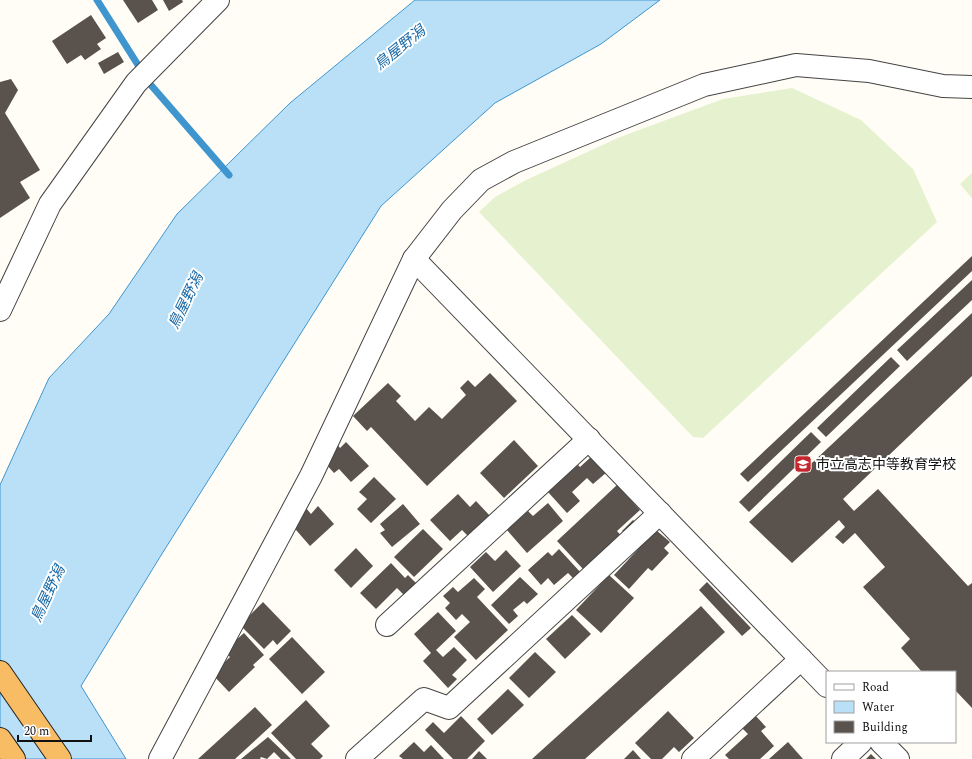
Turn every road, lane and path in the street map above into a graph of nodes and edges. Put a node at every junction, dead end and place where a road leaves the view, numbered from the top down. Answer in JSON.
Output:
{"nodes":[{"id":1,"x":213,"y":2,"type":"edge"},
{"id":2,"x":972,"y":87,"type":"edge"},
{"id":3,"x":414,"y":259,"type":"junction"},
{"id":4,"x":0,"y":310,"type":"edge"},
{"id":5,"x":589,"y":439,"type":"junction"},
{"id":6,"x":660,"y":513,"type":"junction"},
{"id":7,"x":387,"y":625,"type":"dead end"},
{"id":8,"x":801,"y":659,"type":"junction"},
{"id":9,"x":0,"y":672,"type":"edge"},
{"id":10,"x":826,"y":685,"type":"edge"},
{"id":11,"x":0,"y":739,"type":"edge"},
{"id":12,"x":860,"y":743,"type":"edge"},
{"id":13,"x":882,"y":743,"type":"edge"},
{"id":14,"x":14,"y":759,"type":"edge"},
{"id":15,"x":60,"y":759,"type":"edge"},
{"id":16,"x":160,"y":759,"type":"edge"},
{"id":17,"x":357,"y":759,"type":"edge"},
{"id":18,"x":693,"y":759,"type":"edge"},
{"id":19,"x":843,"y":759,"type":"edge"},
{"id":20,"x":898,"y":759,"type":"edge"}],
"edges":[{"from":1,"to":4,"type":"street"},
{"from":2,"to":3,"type":"street"},
{"from":3,"to":5,"type":"street"},
{"from":3,"to":16,"type":"street"},
{"from":5,"to":6,"type":"street"},
{"from":5,"to":7,"type":"street"},
{"from":6,"to":8,"type":"street"},
{"from":6,"to":17,"type":"street"},
{"from":8,"to":10,"type":"street"},
{"from":8,"to":18,"type":"street"},
{"from":9,"to":15,"type":"highway"},
{"from":11,"to":14,"type":"highway"},
{"from":12,"to":19,"type":"street"},
{"from":13,"to":20,"type":"street"}]}
